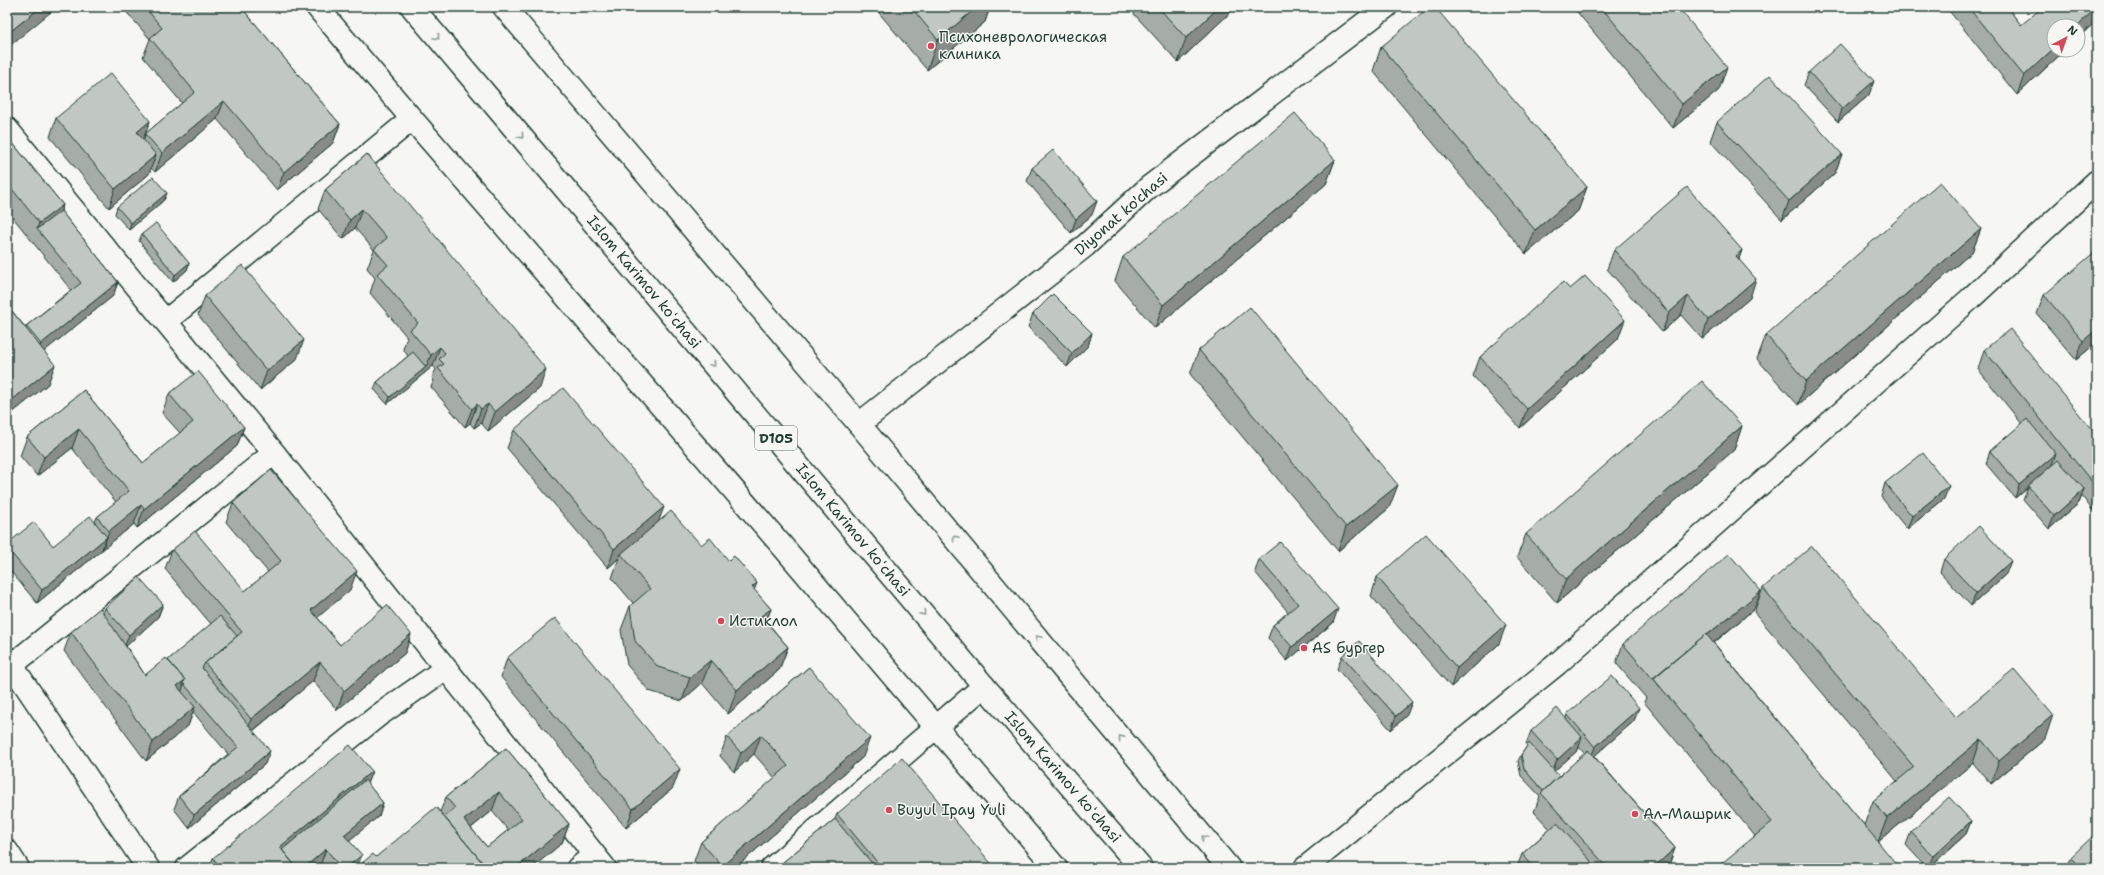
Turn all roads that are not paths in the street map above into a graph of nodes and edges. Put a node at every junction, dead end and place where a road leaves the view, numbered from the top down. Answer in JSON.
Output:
{"nodes":[{"id":1,"x":317,"y":7,"type":"edge"},
{"id":2,"x":412,"y":7,"type":"edge"},
{"id":3,"x":504,"y":7,"type":"edge"},
{"id":4,"x":1386,"y":7,"type":"edge"},
{"id":5,"x":412,"y":119,"type":"junction"},
{"id":6,"x":7,"y":129,"type":"edge"},
{"id":7,"x":2097,"y":181,"type":"edge"},
{"id":8,"x":166,"y":321,"type":"junction"},
{"id":9,"x":859,"y":424,"type":"junction"},
{"id":10,"x":274,"y":453,"type":"junction"},
{"id":11,"x":10,"y":662,"type":"edge"},
{"id":12,"x":445,"y":669,"type":"junction"},
{"id":13,"x":984,"y":686,"type":"junction"},
{"id":14,"x":935,"y":727,"type":"junction"},
{"id":15,"x":7,"y":851,"type":"edge"},
{"id":16,"x":592,"y":864,"type":"edge"},
{"id":17,"x":18,"y":868,"type":"edge"},
{"id":18,"x":148,"y":868,"type":"edge"},
{"id":19,"x":187,"y":868,"type":"edge"},
{"id":20,"x":772,"y":868,"type":"edge"},
{"id":21,"x":1056,"y":868,"type":"edge"},
{"id":22,"x":1141,"y":868,"type":"edge"},
{"id":23,"x":1229,"y":868,"type":"edge"},
{"id":24,"x":1306,"y":868,"type":"edge"}],
"edges":[{"from":1,"to":5,"type":"main road"},
{"from":2,"to":13,"type":"main road","name":"Islom Karimov koʻchasi","number":"D105","one_way":true},
{"from":3,"to":9,"type":"main road"},
{"from":4,"to":9,"type":"main road","name":"Diyonat ko'chasi"},
{"from":5,"to":8,"type":"main road"},
{"from":5,"to":14,"type":"main road"},
{"from":6,"to":8,"type":"main road"},
{"from":7,"to":24,"type":"main road"},
{"from":8,"to":10,"type":"main road"},
{"from":23,"to":9,"type":"main road","one_way":true},
{"from":10,"to":11,"type":"main road"},
{"from":10,"to":12,"type":"main road"},
{"from":11,"to":18,"type":"main road"},
{"from":12,"to":16,"type":"main road"},
{"from":12,"to":19,"type":"main road"},
{"from":13,"to":14,"type":"main road"},
{"from":13,"to":22,"type":"main road","name":"Islom Karimov koʻchasi","number":"D105"},
{"from":14,"to":20,"type":"main road"},
{"from":14,"to":21,"type":"main road"},
{"from":15,"to":17,"type":"main road"}]}
